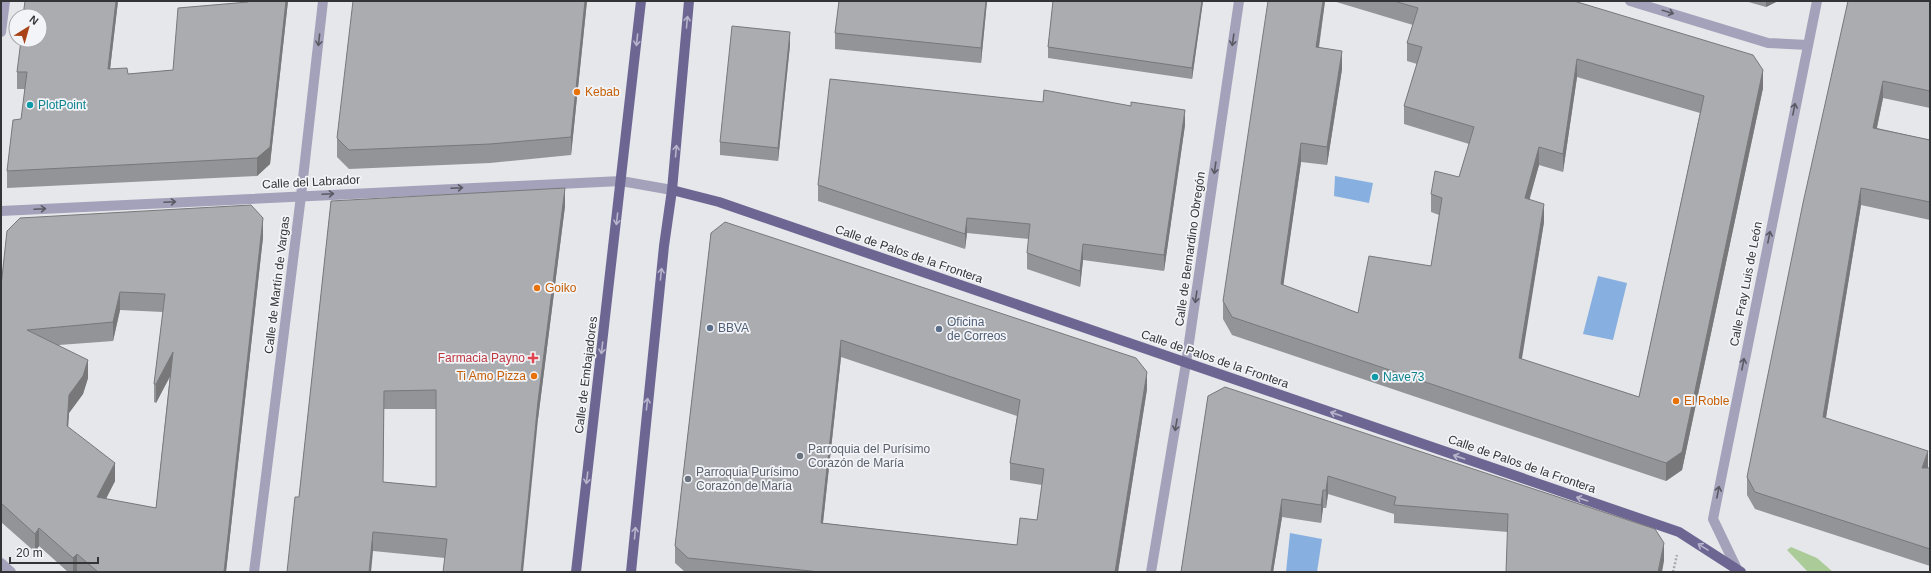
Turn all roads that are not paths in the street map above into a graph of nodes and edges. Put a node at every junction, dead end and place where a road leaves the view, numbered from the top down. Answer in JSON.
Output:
{"nodes":[{"id":1,"x":5,"y":1,"type":"edge"},
{"id":2,"x":323,"y":1,"type":"edge"},
{"id":3,"x":642,"y":1,"type":"edge"},
{"id":4,"x":689,"y":1,"type":"edge"},
{"id":5,"x":1239,"y":1,"type":"edge"},
{"id":6,"x":1630,"y":1,"type":"edge"},
{"id":7,"x":1817,"y":1,"type":"edge"},
{"id":8,"x":1,"y":32,"type":"edge"},
{"id":9,"x":1808,"y":45,"type":"junction"},
{"id":10,"x":621,"y":180,"type":"junction"},
{"id":11,"x":672,"y":190,"type":"junction"},
{"id":12,"x":301,"y":196,"type":"junction"},
{"id":13,"x":1,"y":211,"type":"edge"},
{"id":14,"x":1186,"y":363,"type":"junction"},
{"id":15,"x":1,"y":563,"type":"edge"},
{"id":16,"x":1738,"y":570,"type":"edge"},
{"id":17,"x":11,"y":572,"type":"edge"},
{"id":18,"x":254,"y":572,"type":"edge"},
{"id":19,"x":576,"y":572,"type":"edge"},
{"id":20,"x":631,"y":572,"type":"edge"},
{"id":21,"x":1151,"y":572,"type":"edge"}],
"edges":[{"from":1,"to":8,"type":"street"},
{"from":2,"to":12,"type":"street","name":"Calle de Martín de Vargas","one_way":true},
{"from":3,"to":10,"type":"main road","name":"Calle de Embajadores","one_way":true},
{"from":11,"to":4,"type":"main road","one_way":true},
{"from":5,"to":14,"type":"street","name":"Calle de Bernardino Obregón","one_way":true},
{"from":6,"to":9,"type":"street","one_way":true},
{"from":7,"to":9,"type":"street","name":"Calle Fray Luis de León"},
{"from":16,"to":9,"type":"street","name":"Calle Fray Luis de León","one_way":true},
{"from":10,"to":11,"type":"street"},
{"from":12,"to":10,"type":"street","name":"Calle del Labrador","one_way":true},
{"from":10,"to":19,"type":"main road","name":"Calle de Embajadores","one_way":true},
{"from":11,"to":14,"type":"main road","name":"Calle de Palos de la Frontera"},
{"from":20,"to":11,"type":"main road","one_way":true},
{"from":13,"to":12,"type":"street","name":"Calle del Labrador","one_way":true},
{"from":12,"to":18,"type":"street","name":"Calle de Martín de Vargas"},
{"from":16,"to":14,"type":"main road","name":"Calle de Palos de la Frontera","one_way":true},
{"from":14,"to":21,"type":"street","name":"Calle de Bernardino Obregón","one_way":true},
{"from":15,"to":17,"type":"street"}]}
